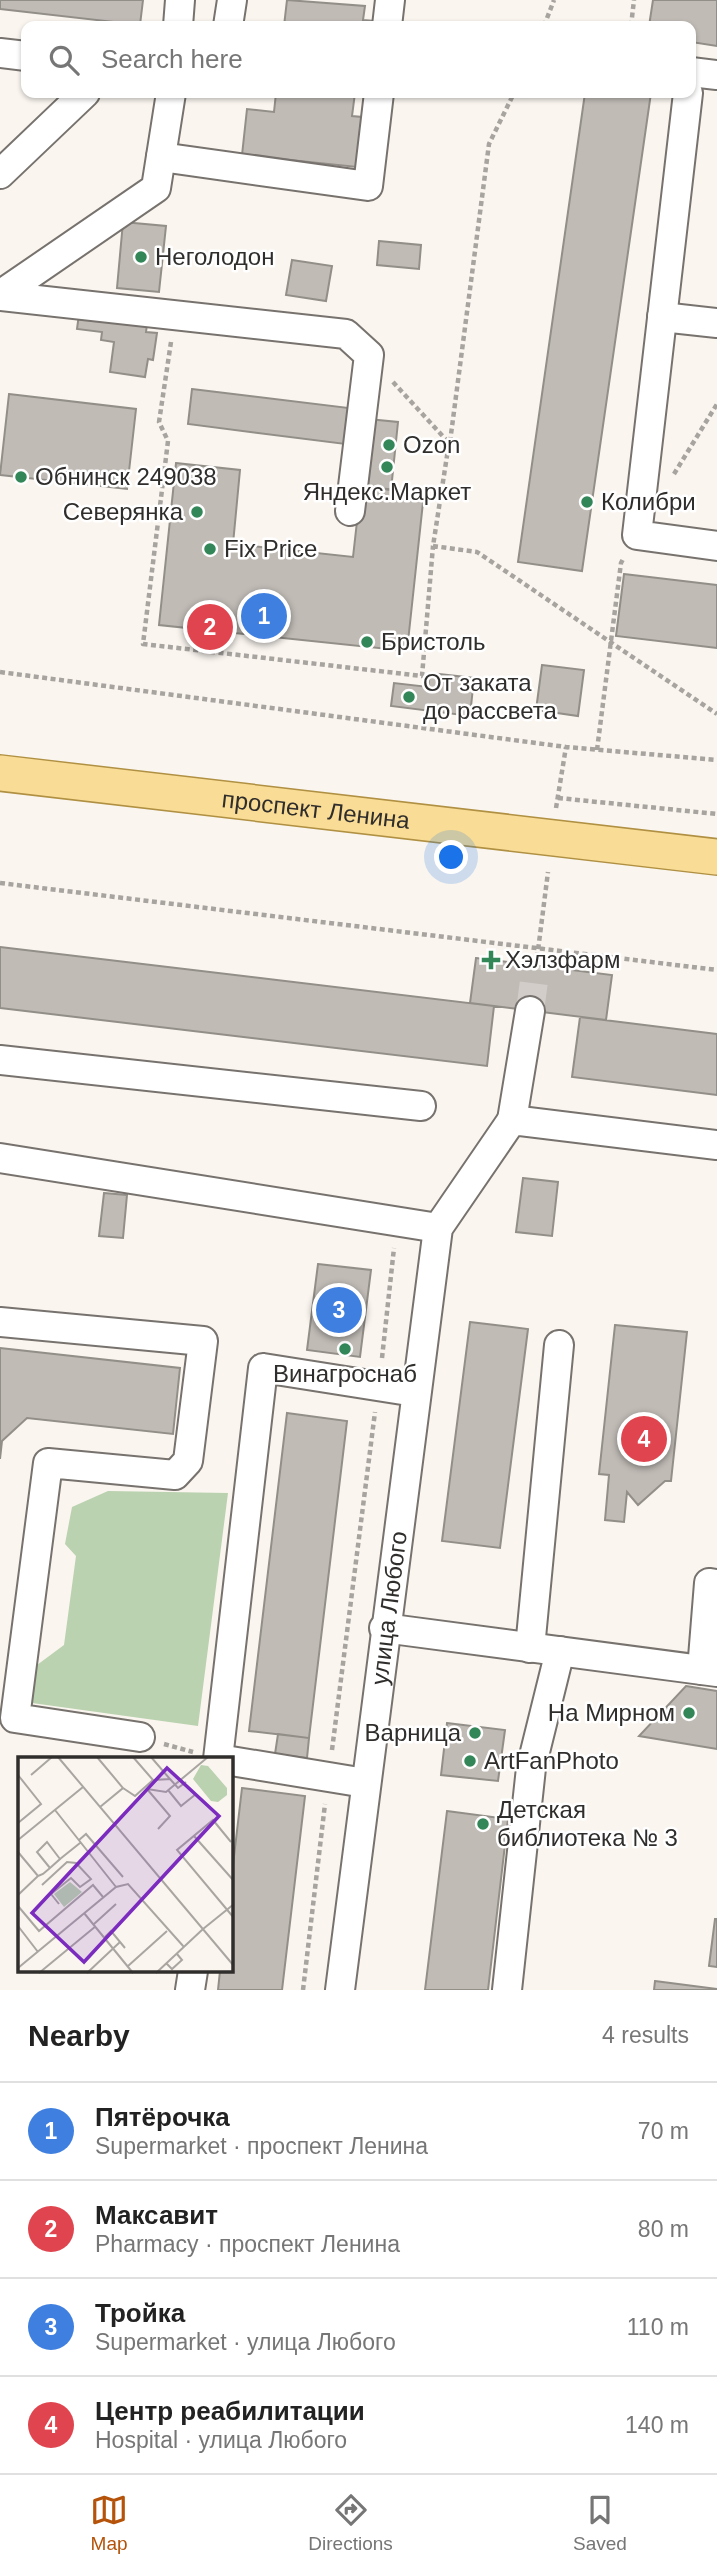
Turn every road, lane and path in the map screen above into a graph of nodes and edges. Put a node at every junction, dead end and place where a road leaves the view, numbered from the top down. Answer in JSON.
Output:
{"nodes":[{"id":1,"x":180,"y":0,"type":"edge"},
{"id":2,"x":232,"y":0,"type":"edge"},
{"id":3,"x":390,"y":0,"type":"edge"},
{"id":4,"x":554,"y":0,"type":"edge"},
{"id":5,"x":634,"y":0,"type":"edge"},
{"id":6,"x":178,"y":21,"type":"edge"},
{"id":7,"x":229,"y":21,"type":"edge"},
{"id":8,"x":388,"y":21,"type":"edge"},
{"id":9,"x":546,"y":21,"type":"edge"},
{"id":10,"x":632,"y":21,"type":"edge"},
{"id":11,"x":0,"y":53,"type":"edge"},
{"id":12,"x":21,"y":55,"type":"edge"},
{"id":13,"x":696,"y":73,"type":"edge"},
{"id":14,"x":717,"y":75,"type":"edge"},
{"id":15,"x":80,"y":98,"type":"edge"},
{"id":16,"x":170,"y":98,"type":"edge"},
{"id":17,"x":378,"y":98,"type":"edge"},
{"id":18,"x":512,"y":98,"type":"edge"},
{"id":19,"x":687,"y":98,"type":"edge"},
{"id":20,"x":161,"y":158,"type":"junction"},
{"id":21,"x":0,"y":174,"type":"edge"},
{"id":22,"x":0,"y":296,"type":"edge"},
{"id":23,"x":175,"y":316,"type":"junction"},
{"id":24,"x":662,"y":317,"type":"junction"},
{"id":25,"x":717,"y":323,"type":"edge"},
{"id":26,"x":369,"y":355,"type":"junction"},
{"id":27,"x":449,"y":443,"type":"junction"},
{"id":28,"x":350,"y":511,"type":"dead end"},
{"id":29,"x":433,"y":546,"type":"junction"},
{"id":30,"x":717,"y":546,"type":"edge"},
{"id":31,"x":621,"y":563,"type":"dead end"},
{"id":32,"x":610,"y":641,"type":"junction"},
{"id":33,"x":0,"y":672,"type":"edge"},
{"id":34,"x":717,"y":714,"type":"edge"},
{"id":35,"x":566,"y":747,"type":"junction"},
{"id":36,"x":597,"y":750,"type":"junction"},
{"id":37,"x":717,"y":760,"type":"edge"},
{"id":38,"x":0,"y":774,"type":"edge"},
{"id":39,"x":558,"y":798,"type":"junction"},
{"id":40,"x":556,"y":812,"type":"dead end"},
{"id":41,"x":717,"y":814,"type":"edge"},
{"id":42,"x":717,"y":857,"type":"edge"},
{"id":43,"x":548,"y":872,"type":"dead end"},
{"id":44,"x":0,"y":883,"type":"edge"},
{"id":45,"x":538,"y":949,"type":"junction"},
{"id":46,"x":536,"y":966,"type":"tunnel mouth"},
{"id":47,"x":717,"y":970,"type":"edge"},
{"id":48,"x":530,"y":1011,"type":"tunnel mouth"},
{"id":49,"x":0,"y":1060,"type":"edge"},
{"id":50,"x":421,"y":1106,"type":"dead end"},
{"id":51,"x":512,"y":1120,"type":"junction"},
{"id":52,"x":717,"y":1145,"type":"edge"},
{"id":53,"x":0,"y":1158,"type":"edge"},
{"id":54,"x":397,"y":1223,"type":"junction"},
{"id":55,"x":438,"y":1228,"type":"junction"},
{"id":56,"x":0,"y":1322,"type":"edge"},
{"id":57,"x":559,"y":1345,"type":"dead end"},
{"id":58,"x":379,"y":1386,"type":"junction"},
{"id":59,"x":415,"y":1392,"type":"junction"},
{"id":60,"x":717,"y":1584,"type":"edge"},
{"id":61,"x":384,"y":1628,"type":"junction"},
{"id":62,"x":530,"y":1648,"type":"junction"},
{"id":63,"x":560,"y":1651,"type":"junction"},
{"id":64,"x":710,"y":1671,"type":"edge"},
{"id":65,"x":7,"y":1721,"type":"edge"},
{"id":66,"x":140,"y":1737,"type":"joint"},
{"id":67,"x":211,"y":1757,"type":"edge"},
{"id":68,"x":218,"y":1757,"type":"edge"},
{"id":69,"x":233,"y":1761,"type":"edge"},
{"id":70,"x":328,"y":1777,"type":"junction"},
{"id":71,"x":365,"y":1783,"type":"junction"},
{"id":72,"x":193,"y":1972,"type":"edge"},
{"id":73,"x":190,"y":1990,"type":"edge"},
{"id":74,"x":303,"y":1990,"type":"edge"},
{"id":75,"x":340,"y":1990,"type":"edge"},
{"id":76,"x":507,"y":1990,"type":"edge"}],
"edges":[{"from":1,"to":6,"type":"street"},
{"from":2,"to":7,"type":"street"},
{"from":3,"to":8,"type":"street"},
{"from":4,"to":9,"type":"path"},
{"from":5,"to":10,"type":"path"},
{"from":11,"to":12,"type":"street"},
{"from":13,"to":14,"type":"street"},
{"from":15,"to":21,"type":"street"},
{"from":16,"to":20,"type":"street"},
{"from":17,"to":20,"type":"street"},
{"from":18,"to":27,"type":"path"},
{"from":19,"to":24,"type":"street"},
{"from":20,"to":22,"type":"street"},
{"from":22,"to":23,"type":"street"},
{"from":23,"to":26,"type":"street"},
{"from":23,"to":29,"type":"path"},
{"from":24,"to":25,"type":"street"},
{"from":24,"to":30,"type":"street"},
{"from":26,"to":27,"type":"path"},
{"from":26,"to":28,"type":"street"},
{"from":27,"to":29,"type":"path"},
{"from":29,"to":32,"type":"path"},
{"from":31,"to":32,"type":"path"},
{"from":32,"to":34,"type":"path"},
{"from":32,"to":36,"type":"path"},
{"from":33,"to":35,"type":"path"},
{"from":35,"to":36,"type":"path"},
{"from":35,"to":39,"type":"path"},
{"from":36,"to":37,"type":"path"},
{"from":38,"to":42,"type":"main road","name":"проспект Ленина"},
{"from":39,"to":40,"type":"path"},
{"from":39,"to":41,"type":"path"},
{"from":43,"to":45,"type":"path"},
{"from":44,"to":45,"type":"path"},
{"from":45,"to":46,"type":"path"},
{"from":45,"to":47,"type":"path"},
{"from":48,"to":51,"type":"street"},
{"from":49,"to":50,"type":"street"},
{"from":51,"to":52,"type":"street"},
{"from":51,"to":55,"type":"street"},
{"from":53,"to":54,"type":"street"},
{"from":54,"to":55,"type":"street"},
{"from":54,"to":58,"type":"path"},
{"from":55,"to":59,"type":"street","name":"улица Любого"},
{"from":56,"to":65,"type":"street"},
{"from":57,"to":62,"type":"street"},
{"from":58,"to":59,"type":"street"},
{"from":58,"to":68,"type":"street"},
{"from":58,"to":70,"type":"path"},
{"from":59,"to":61,"type":"street","name":"улица Любого"},
{"from":60,"to":64,"type":"street"},
{"from":61,"to":62,"type":"street"},
{"from":61,"to":71,"type":"street","name":"улица Любого"},
{"from":62,"to":63,"type":"street"},
{"from":63,"to":64,"type":"street"},
{"from":63,"to":76,"type":"street"},
{"from":65,"to":66,"type":"street"},
{"from":66,"to":67,"type":"path"},
{"from":69,"to":70,"type":"street"},
{"from":70,"to":71,"type":"street"},
{"from":70,"to":74,"type":"path"},
{"from":71,"to":75,"type":"street","name":"улица Любого"},
{"from":72,"to":73,"type":"street"}]}
